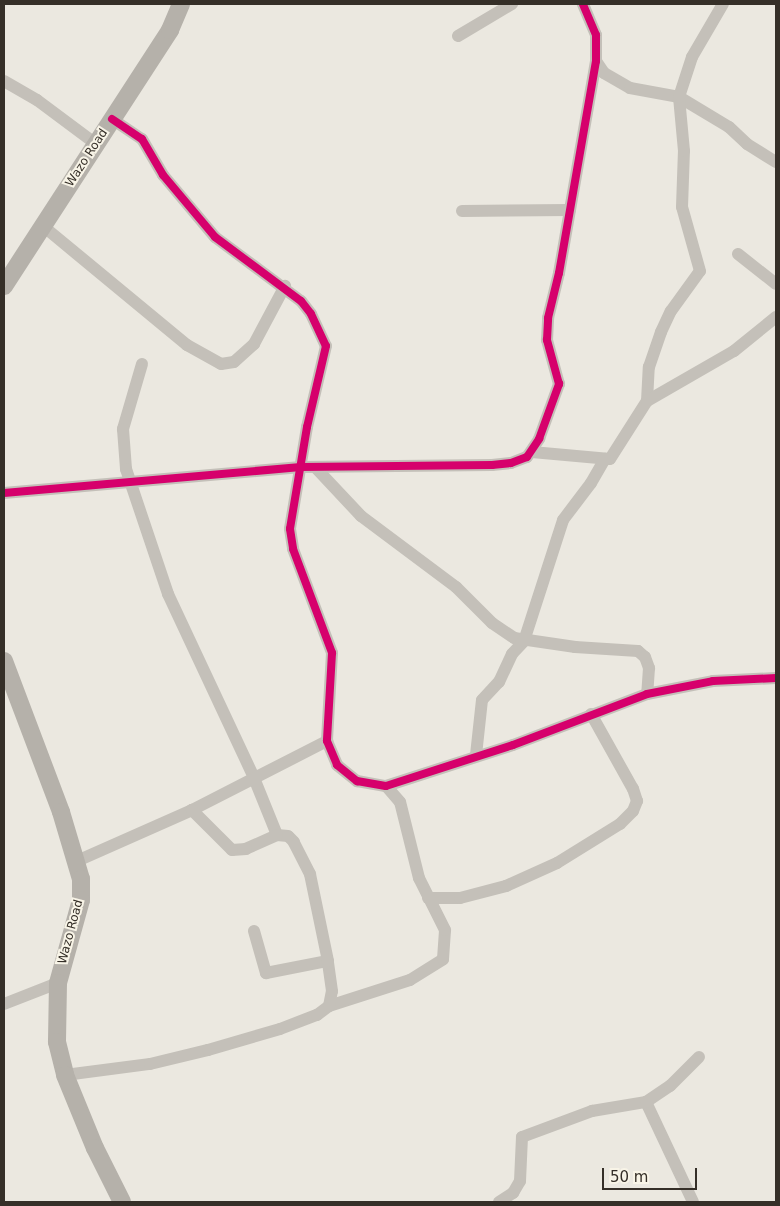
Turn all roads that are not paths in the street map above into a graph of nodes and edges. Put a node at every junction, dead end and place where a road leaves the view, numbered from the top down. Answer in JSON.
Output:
{"nodes":[{"id":1,"x":181,"y":4,"type":"edge"},
{"id":2,"x":512,"y":4,"type":"edge"},
{"id":3,"x":583,"y":4,"type":"edge"},
{"id":4,"x":722,"y":4,"type":"edge"},
{"id":5,"x":458,"y":36,"type":"dead end"},
{"id":6,"x":596,"y":61,"type":"junction"},
{"id":7,"x":4,"y":81,"type":"edge"},
{"id":8,"x":679,"y":97,"type":"junction"},
{"id":9,"x":112,"y":119,"type":"junction"},
{"id":10,"x":96,"y":144,"type":"junction"},
{"id":11,"x":776,"y":162,"type":"edge"},
{"id":12,"x":570,"y":210,"type":"junction"},
{"id":13,"x":462,"y":211,"type":"dead end"},
{"id":14,"x":43,"y":226,"type":"junction"},
{"id":15,"x":738,"y":254,"type":"dead end"},
{"id":16,"x":776,"y":284,"type":"edge"},
{"id":17,"x":4,"y":286,"type":"edge"},
{"id":18,"x":285,"y":286,"type":"junction"},
{"id":19,"x":776,"y":317,"type":"edge"},
{"id":20,"x":142,"y":364,"type":"dead end"},
{"id":21,"x":647,"y":401,"type":"junction"},
{"id":22,"x":532,"y":452,"type":"junction"},
{"id":23,"x":605,"y":459,"type":"junction"},
{"id":24,"x":301,"y":467,"type":"junction"},
{"id":25,"x":316,"y":467,"type":"junction"},
{"id":26,"x":131,"y":483,"type":"junction"},
{"id":27,"x":4,"y":493,"type":"edge"},
{"id":28,"x":519,"y":640,"type":"junction"},
{"id":29,"x":4,"y":661,"type":"edge"},
{"id":30,"x":776,"y":678,"type":"edge"},
{"id":31,"x":647,"y":694,"type":"junction"},
{"id":32,"x":591,"y":714,"type":"junction"},
{"id":33,"x":327,"y":741,"type":"junction"},
{"id":34,"x":476,"y":755,"type":"junction"},
{"id":35,"x":254,"y":778,"type":"junction"},
{"id":36,"x":408,"y":779,"type":"junction"},
{"id":37,"x":386,"y":786,"type":"junction"},
{"id":38,"x":400,"y":802,"type":"junction"},
{"id":39,"x":192,"y":810,"type":"junction"},
{"id":40,"x":277,"y":835,"type":"junction"},
{"id":41,"x":77,"y":861,"type":"junction"},
{"id":42,"x":428,"y":898,"type":"junction"},
{"id":43,"x":254,"y":932,"type":"dead end"},
{"id":44,"x":328,"y":961,"type":"junction"},
{"id":45,"x":58,"y":983,"type":"junction"},
{"id":46,"x":4,"y":1004,"type":"edge"},
{"id":47,"x":329,"y":1006,"type":"junction"},
{"id":48,"x":698,"y":1057,"type":"dead end"},
{"id":49,"x":65,"y":1075,"type":"junction"},
{"id":50,"x":646,"y":1102,"type":"junction"},
{"id":51,"x":122,"y":1202,"type":"edge"},
{"id":52,"x":499,"y":1202,"type":"edge"},
{"id":53,"x":693,"y":1202,"type":"edge"}],
"edges":[{"from":1,"to":9,"type":"main road","name":"Wazo Road"},
{"from":2,"to":5,"type":"street"},
{"from":3,"to":6,"type":"street"},
{"from":4,"to":8,"type":"street"},
{"from":6,"to":8,"type":"street"},
{"from":6,"to":12,"type":"street"},
{"from":7,"to":10,"type":"street"},
{"from":8,"to":11,"type":"street"},
{"from":8,"to":21,"type":"street"},
{"from":9,"to":10,"type":"main road","name":"Wazo Road"},
{"from":9,"to":18,"type":"street"},
{"from":10,"to":14,"type":"main road","name":"Wazo Road"},
{"from":12,"to":13,"type":"street"},
{"from":12,"to":22,"type":"street"},
{"from":14,"to":17,"type":"main road","name":"Wazo Road"},
{"from":14,"to":18,"type":"street"},
{"from":15,"to":16,"type":"street"},
{"from":18,"to":24,"type":"street"},
{"from":19,"to":21,"type":"street"},
{"from":20,"to":26,"type":"street"},
{"from":21,"to":23,"type":"street"},
{"from":22,"to":23,"type":"street"},
{"from":22,"to":25,"type":"street"},
{"from":23,"to":28,"type":"street"},
{"from":24,"to":25,"type":"street"},
{"from":24,"to":26,"type":"street"},
{"from":24,"to":33,"type":"street"},
{"from":25,"to":28,"type":"street"},
{"from":26,"to":27,"type":"street"},
{"from":26,"to":35,"type":"street"},
{"from":28,"to":31,"type":"street"},
{"from":28,"to":34,"type":"street"},
{"from":29,"to":41,"type":"main road","name":"Wazo Road"},
{"from":30,"to":31,"type":"street"},
{"from":31,"to":32,"type":"street"},
{"from":32,"to":34,"type":"street"},
{"from":32,"to":42,"type":"street"},
{"from":33,"to":35,"type":"street"},
{"from":33,"to":37,"type":"street"},
{"from":34,"to":36,"type":"street"},
{"from":35,"to":39,"type":"street"},
{"from":35,"to":40,"type":"street"},
{"from":36,"to":37,"type":"street"},
{"from":36,"to":38,"type":"street"},
{"from":37,"to":38,"type":"street"},
{"from":38,"to":42,"type":"street"},
{"from":39,"to":40,"type":"street"},
{"from":39,"to":41,"type":"street"},
{"from":40,"to":44,"type":"street"},
{"from":41,"to":45,"type":"main road","name":"Wazo Road"},
{"from":42,"to":47,"type":"street"},
{"from":43,"to":44,"type":"street"},
{"from":44,"to":47,"type":"street"},
{"from":45,"to":46,"type":"street"},
{"from":45,"to":49,"type":"main road","name":"Wazo Road"},
{"from":47,"to":49,"type":"street"},
{"from":48,"to":50,"type":"street"},
{"from":49,"to":51,"type":"main road","name":"Wazo Road"},
{"from":50,"to":52,"type":"street"},
{"from":50,"to":53,"type":"street"}]}
